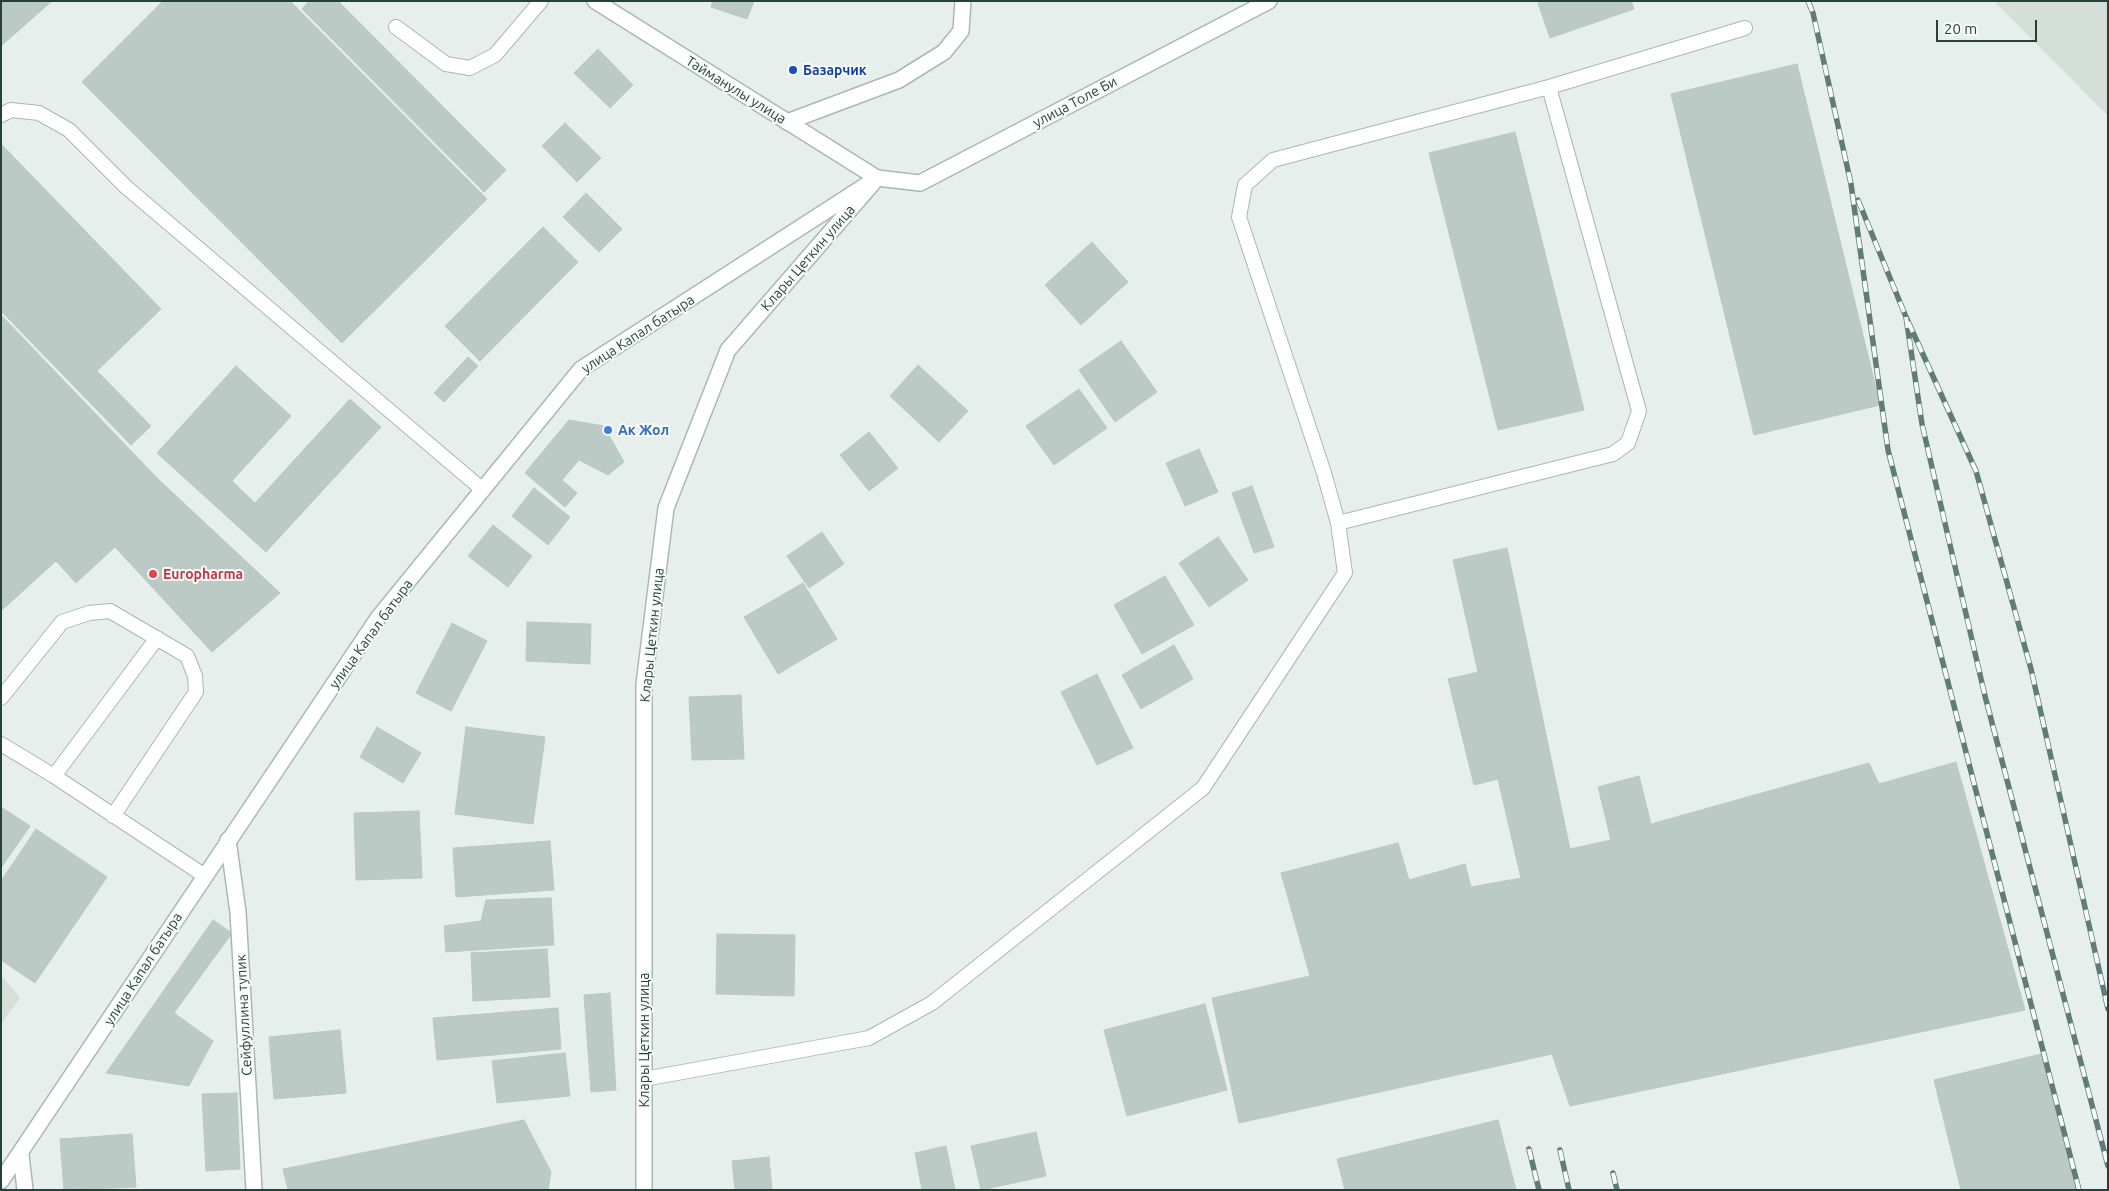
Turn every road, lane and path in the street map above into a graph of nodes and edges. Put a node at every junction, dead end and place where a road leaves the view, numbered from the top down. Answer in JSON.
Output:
{"nodes":[{"id":1,"x":541,"y":1,"type":"edge"},
{"id":2,"x":595,"y":1,"type":"edge"},
{"id":3,"x":964,"y":1,"type":"edge"},
{"id":4,"x":1269,"y":1,"type":"edge"},
{"id":5,"x":396,"y":27,"type":"dead end"},
{"id":6,"x":1744,"y":28,"type":"dead end"},
{"id":7,"x":1548,"y":87,"type":"junction"},
{"id":8,"x":1,"y":115,"type":"edge"},
{"id":9,"x":787,"y":122,"type":"junction"},
{"id":10,"x":877,"y":178,"type":"junction"},
{"id":11,"x":483,"y":490,"type":"junction"},
{"id":12,"x":1338,"y":523,"type":"junction"},
{"id":13,"x":157,"y":638,"type":"junction"},
{"id":14,"x":1,"y":698,"type":"edge"},
{"id":15,"x":1,"y":744,"type":"edge"},
{"id":16,"x":54,"y":776,"type":"junction"},
{"id":17,"x":113,"y":816,"type":"junction"},
{"id":18,"x":228,"y":840,"type":"junction"},
{"id":19,"x":205,"y":876,"type":"junction"},
{"id":20,"x":644,"y":1079,"type":"junction"},
{"id":21,"x":21,"y":1155,"type":"junction"},
{"id":22,"x":1,"y":1181,"type":"edge"},
{"id":23,"x":25,"y":1190,"type":"edge"},
{"id":24,"x":254,"y":1190,"type":"edge"},
{"id":25,"x":644,"y":1190,"type":"edge"}],
"edges":[{"from":1,"to":5,"type":"lane"},
{"from":2,"to":9,"type":"street","name":"Тайманулы улица"},
{"from":3,"to":9,"type":"street"},
{"from":4,"to":10,"type":"street","name":"улица Толе Би"},
{"from":6,"to":7,"type":"lane"},
{"from":7,"to":12,"type":"lane"},
{"from":7,"to":12,"type":"lane"},
{"from":8,"to":11,"type":"lane"},
{"from":9,"to":10,"type":"street","name":"Тайманулы улица"},
{"from":10,"to":11,"type":"street","name":"улица Капал батыра"},
{"from":10,"to":20,"type":"street","name":"Клары Цеткин улица"},
{"from":11,"to":18,"type":"street","name":"улица Капал батыра"},
{"from":12,"to":20,"type":"lane"},
{"from":13,"to":14,"type":"lane"},
{"from":13,"to":16,"type":"lane"},
{"from":13,"to":17,"type":"lane"},
{"from":15,"to":16,"type":"lane"},
{"from":16,"to":17,"type":"lane"},
{"from":17,"to":19,"type":"lane"},
{"from":18,"to":19,"type":"street","name":"улица Капал батыра"},
{"from":18,"to":24,"type":"street","name":"Сейфуллина тупик"},
{"from":19,"to":21,"type":"street","name":"улица Капал батыра"},
{"from":20,"to":25,"type":"street","name":"Клары Цеткин улица"},
{"from":21,"to":22,"type":"street","name":"улица Капал батыра"},
{"from":21,"to":23,"type":"street"}]}
